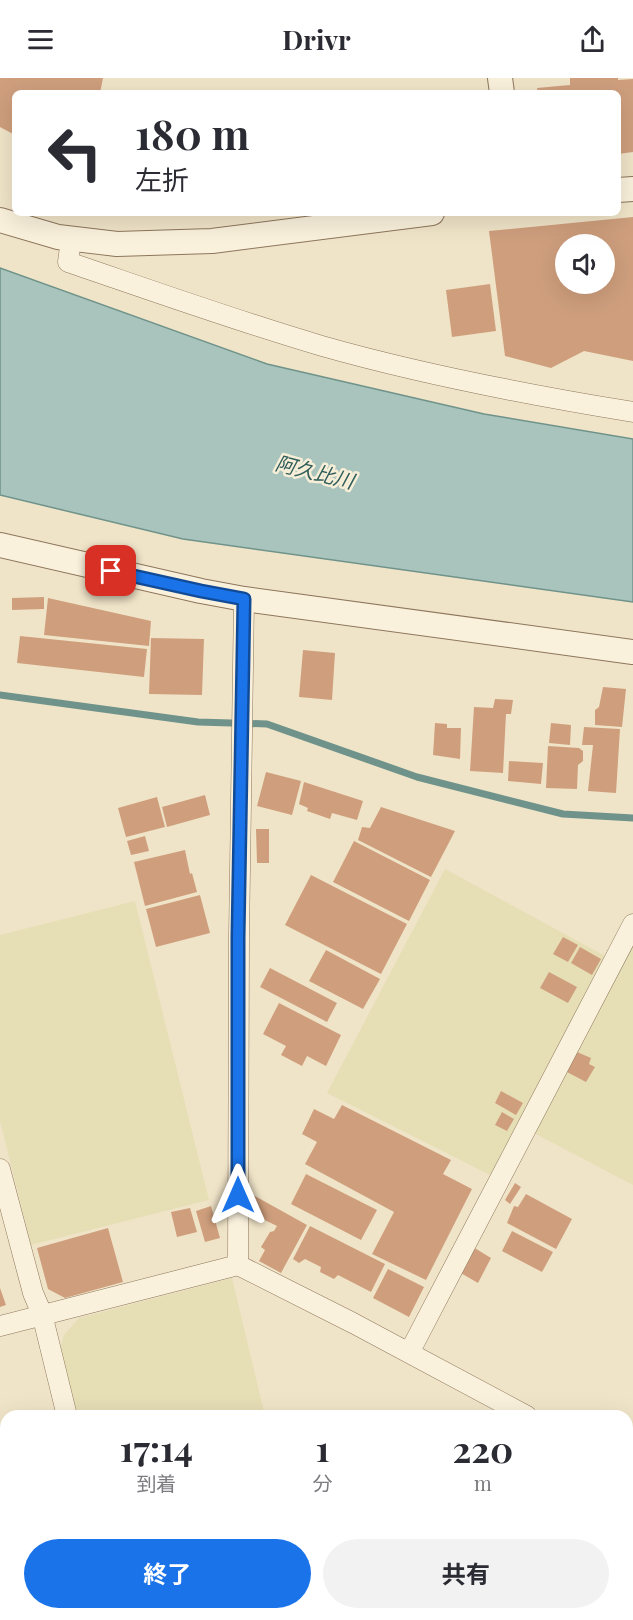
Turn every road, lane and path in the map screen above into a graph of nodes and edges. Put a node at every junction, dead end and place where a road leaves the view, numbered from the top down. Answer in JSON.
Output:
{"nodes":[{"id":1,"x":408,"y":216,"type":"edge"},
{"id":2,"x":0,"y":220,"type":"edge"},
{"id":3,"x":71,"y":239,"type":"junction"},
{"id":4,"x":633,"y":412,"type":"edge"},
{"id":5,"x":0,"y":545,"type":"edge"},
{"id":6,"x":244,"y":599,"type":"junction"},
{"id":7,"x":633,"y":652,"type":"edge"},
{"id":8,"x":633,"y":924,"type":"edge"},
{"id":9,"x":0,"y":1169,"type":"edge"},
{"id":10,"x":238,"y":1265,"type":"junction"},
{"id":11,"x":42,"y":1314,"type":"junction"},
{"id":12,"x":0,"y":1326,"type":"edge"},
{"id":13,"x":409,"y":1353,"type":"junction"},
{"id":14,"x":66,"y":1410,"type":"edge"},
{"id":15,"x":516,"y":1410,"type":"edge"}],
"edges":[{"from":1,"to":3,"type":"street"},
{"from":2,"to":3,"type":"street"},
{"from":3,"to":4,"type":"street"},
{"from":5,"to":6,"type":"street"},
{"from":6,"to":7,"type":"street"},
{"from":6,"to":10,"type":"street"},
{"from":8,"to":13,"type":"street"},
{"from":9,"to":11,"type":"street"},
{"from":10,"to":11,"type":"street"},
{"from":10,"to":13,"type":"street"},
{"from":11,"to":12,"type":"street"},
{"from":11,"to":14,"type":"street"},
{"from":13,"to":15,"type":"street"}]}
